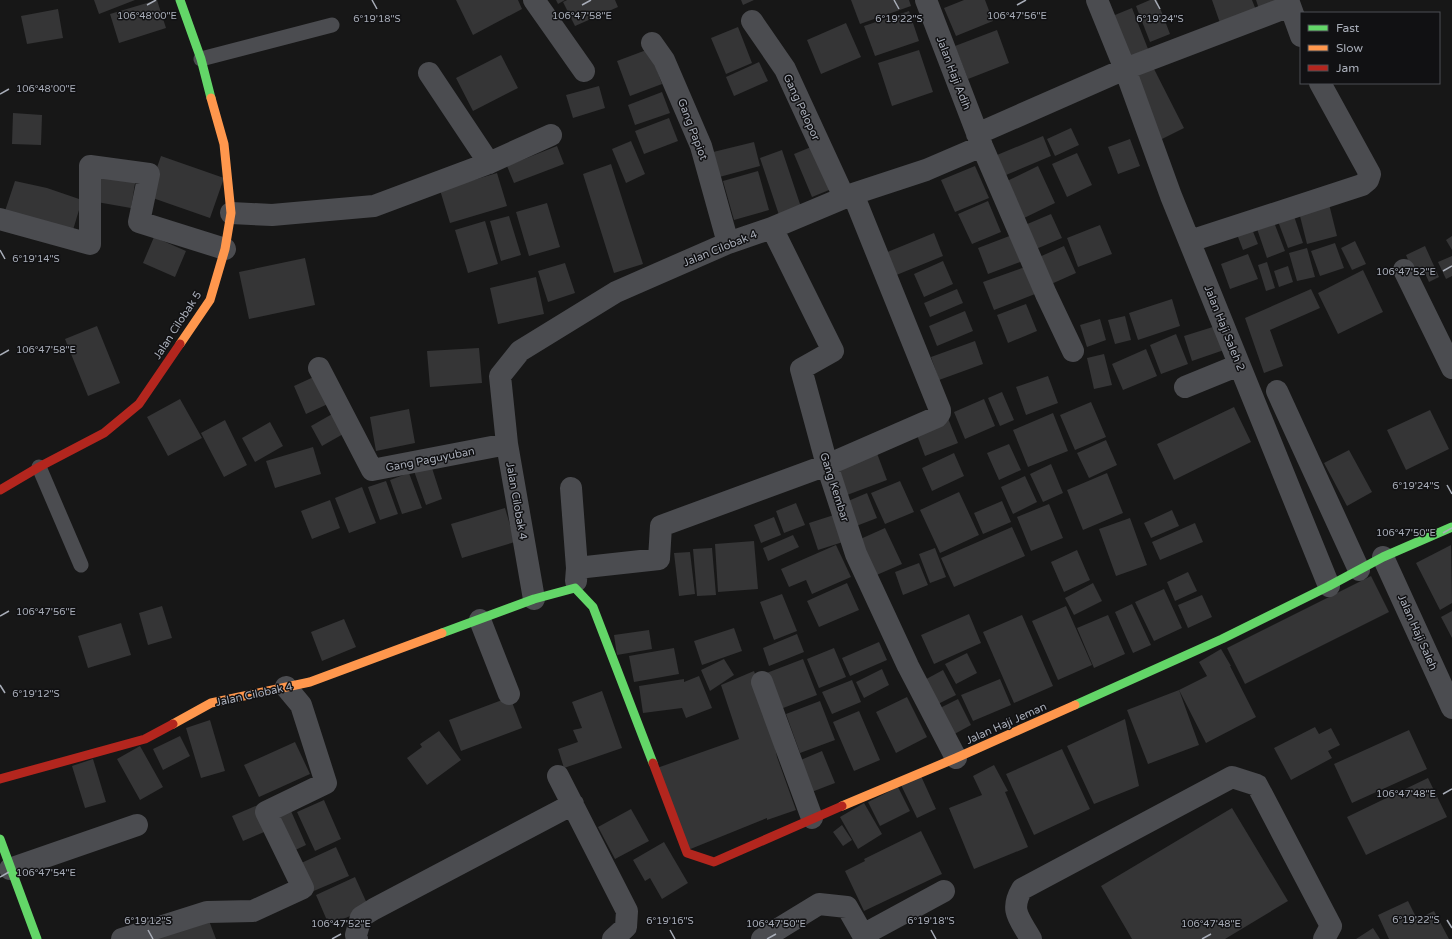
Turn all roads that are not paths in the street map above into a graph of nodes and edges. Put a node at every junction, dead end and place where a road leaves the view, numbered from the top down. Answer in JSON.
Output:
{"nodes":[{"id":1,"x":180,"y":0,"type":"edge"},
{"id":2,"x":534,"y":0,"type":"edge"},
{"id":3,"x":926,"y":0,"type":"edge"},
{"id":4,"x":1097,"y":0,"type":"edge"},
{"id":5,"x":1289,"y":3,"type":"edge"},
{"id":6,"x":752,"y":21,"type":"dead end"},
{"id":7,"x":332,"y":25,"type":"dead end"},
{"id":8,"x":1300,"y":33,"type":"edge"},
{"id":9,"x":652,"y":43,"type":"dead end"},
{"id":10,"x":201,"y":59,"type":"junction"},
{"id":11,"x":1125,"y":69,"type":"junction"},
{"id":12,"x":584,"y":71,"type":"dead end"},
{"id":13,"x":429,"y":73,"type":"dead end"},
{"id":14,"x":1321,"y":84,"type":"edge"},
{"id":15,"x":551,"y":135,"type":"dead end"},
{"id":16,"x":980,"y":140,"type":"junction"},
{"id":17,"x":489,"y":163,"type":"junction"},
{"id":18,"x":848,"y":196,"type":"junction"},
{"id":19,"x":231,"y":213,"type":"junction"},
{"id":20,"x":0,"y":219,"type":"edge"},
{"id":21,"x":772,"y":228,"type":"junction"},
{"id":22,"x":1190,"y":241,"type":"junction"},
{"id":23,"x":728,"y":243,"type":"junction"},
{"id":24,"x":225,"y":249,"type":"junction"},
{"id":25,"x":1404,"y":270,"type":"dead end"},
{"id":26,"x":1073,"y":351,"type":"dead end"},
{"id":27,"x":1239,"y":365,"type":"junction"},
{"id":28,"x":320,"y":368,"type":"dead end"},
{"id":29,"x":1452,"y":368,"type":"edge"},
{"id":30,"x":1185,"y":387,"type":"dead end"},
{"id":31,"x":1277,"y":391,"type":"dead end"},
{"id":32,"x":507,"y":444,"type":"junction"},
{"id":33,"x":827,"y":465,"type":"junction"},
{"id":34,"x":39,"y":467,"type":"junction"},
{"id":35,"x":571,"y":488,"type":"dead end"},
{"id":36,"x":0,"y":490,"type":"edge"},
{"id":37,"x":1452,"y":527,"type":"edge"},
{"id":38,"x":1383,"y":557,"type":"junction"},
{"id":39,"x":81,"y":565,"type":"dead end"},
{"id":40,"x":1359,"y":570,"type":"junction"},
{"id":41,"x":576,"y":578,"type":"junction"},
{"id":42,"x":1329,"y":586,"type":"junction"},
{"id":43,"x":534,"y":599,"type":"junction"},
{"id":44,"x":480,"y":620,"type":"junction"},
{"id":45,"x":762,"y":682,"type":"dead end"},
{"id":46,"x":286,"y":687,"type":"junction"},
{"id":47,"x":509,"y":694,"type":"dead end"},
{"id":48,"x":1452,"y":708,"type":"edge"},
{"id":49,"x":956,"y":758,"type":"junction"},
{"id":50,"x":558,"y":776,"type":"dead end"},
{"id":51,"x":0,"y":779,"type":"edge"},
{"id":52,"x":573,"y":804,"type":"junction"},
{"id":53,"x":812,"y":818,"type":"junction"},
{"id":54,"x":137,"y":825,"type":"dead end"},
{"id":55,"x":0,"y":839,"type":"edge"},
{"id":56,"x":10,"y":869,"type":"junction"},
{"id":57,"x":944,"y":891,"type":"dead end"},
{"id":58,"x":864,"y":937,"type":"edge"},
{"id":59,"x":37,"y":939,"type":"edge"},
{"id":60,"x":122,"y":939,"type":"edge"},
{"id":61,"x":357,"y":939,"type":"edge"},
{"id":62,"x":613,"y":939,"type":"edge"},
{"id":63,"x":762,"y":939,"type":"edge"},
{"id":64,"x":1030,"y":939,"type":"edge"},
{"id":65,"x":1324,"y":939,"type":"edge"}],
"edges":[{"from":1,"to":10,"type":"street","name":"Jalan Cilobak 5"},
{"from":2,"to":12,"type":"street"},
{"from":3,"to":16,"type":"street","name":"Jalan Haji Adih"},
{"from":4,"to":11,"type":"street","name":"Jalan Haji Saleh 2"},
{"from":5,"to":8,"type":"street"},
{"from":5,"to":11,"type":"street","name":"Jalan Cilobak 4"},
{"from":6,"to":18,"type":"street","name":"Gang Pelopor"},
{"from":7,"to":10,"type":"lane"},
{"from":9,"to":23,"type":"street","name":"Gang Papiot"},
{"from":10,"to":19,"type":"street","name":"Jalan Cilobak 5"},
{"from":11,"to":16,"type":"street","name":"Jalan Cilobak 4"},
{"from":11,"to":22,"type":"street","name":"Jalan Haji Saleh 2"},
{"from":13,"to":17,"type":"street"},
{"from":14,"to":22,"type":"street"},
{"from":15,"to":17,"type":"street"},
{"from":16,"to":18,"type":"street","name":"Jalan Cilobak 4"},
{"from":16,"to":26,"type":"street","name":"Jalan Haji Adih"},
{"from":17,"to":19,"type":"street"},
{"from":18,"to":21,"type":"street","name":"Jalan Cilobak 4"},
{"from":18,"to":33,"type":"street","name":"Gang Pelopor"},
{"from":19,"to":24,"type":"street","name":"Jalan Cilobak 5"},
{"from":20,"to":24,"type":"street"},
{"from":21,"to":23,"type":"street","name":"Jalan Cilobak 4"},
{"from":21,"to":33,"type":"street","name":"Gang Kembar"},
{"from":22,"to":27,"type":"street","name":"Jalan Haji Saleh 2"},
{"from":23,"to":32,"type":"street","name":"Jalan Cilobak 4"},
{"from":24,"to":34,"type":"street","name":"Jalan Cilobak 5"},
{"from":25,"to":29,"type":"street"},
{"from":27,"to":30,"type":"street"},
{"from":27,"to":42,"type":"street","name":"Jalan Haji Saleh 2"},
{"from":28,"to":32,"type":"street","name":"Gang Paguyuban"},
{"from":31,"to":40,"type":"street"},
{"from":32,"to":43,"type":"street","name":"Jalan Cilobak 4"},
{"from":33,"to":41,"type":"street"},
{"from":33,"to":49,"type":"street","name":"Gang Kembar"},
{"from":34,"to":36,"type":"street","name":"Jalan Cilobak 5"},
{"from":34,"to":39,"type":"lane"},
{"from":35,"to":41,"type":"street"},
{"from":37,"to":38,"type":"street","name":"Jalan Haji Jeman"},
{"from":38,"to":40,"type":"street","name":"Jalan Haji Jeman"},
{"from":38,"to":48,"type":"street","name":"Jalan Haji Saleh"},
{"from":40,"to":42,"type":"street","name":"Jalan Haji Jeman"},
{"from":41,"to":43,"type":"street"},
{"from":41,"to":53,"type":"street","name":"Jalan Haji Jeman"},
{"from":42,"to":49,"type":"street","name":"Jalan Haji Jeman"},
{"from":43,"to":44,"type":"street","name":"Jalan Cilobak 4"},
{"from":44,"to":46,"type":"street","name":"Jalan Cilobak 4"},
{"from":44,"to":47,"type":"street"},
{"from":45,"to":53,"type":"street"},
{"from":46,"to":51,"type":"street","name":"Jalan Cilobak 4"},
{"from":46,"to":60,"type":"street"},
{"from":49,"to":53,"type":"street","name":"Jalan Haji Jeman"},
{"from":50,"to":52,"type":"street"},
{"from":52,"to":61,"type":"street"},
{"from":52,"to":62,"type":"street"},
{"from":54,"to":56,"type":"street"},
{"from":55,"to":56,"type":"street"},
{"from":56,"to":59,"type":"street"},
{"from":57,"to":58,"type":"street"},
{"from":58,"to":63,"type":"street"},
{"from":64,"to":65,"type":"street"}]}
